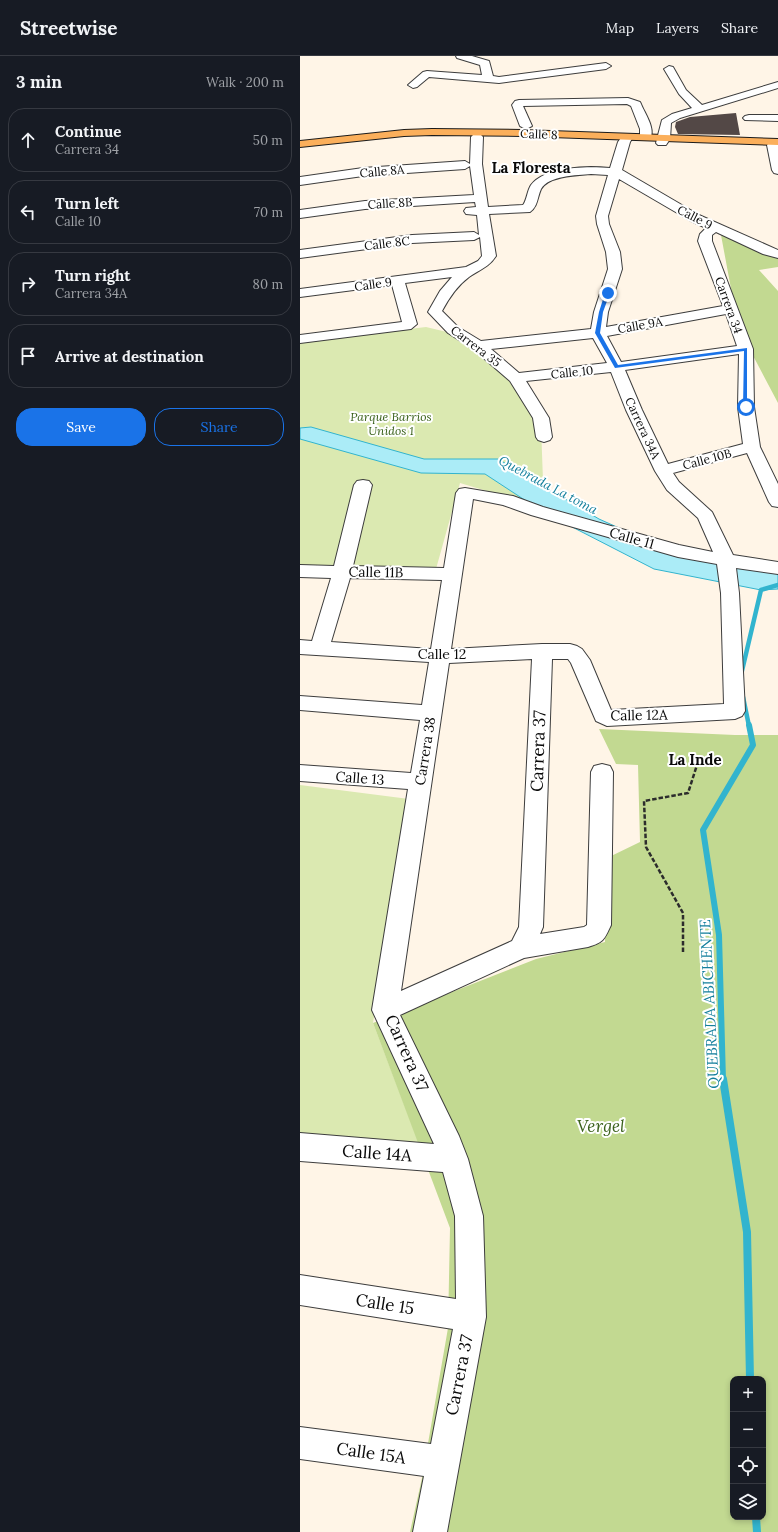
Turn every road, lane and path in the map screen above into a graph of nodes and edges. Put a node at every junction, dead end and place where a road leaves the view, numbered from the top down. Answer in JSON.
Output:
{"nodes":[{"id":1,"x":461,"y":56,"type":"edge"},
{"id":2,"x":606,"y":66,"type":"dead end"},
{"id":3,"x":669,"y":69,"type":"dead end"},
{"id":4,"x":494,"y":79,"type":"junction"},
{"id":5,"x":413,"y":85,"type":"dead end"},
{"id":6,"x":778,"y":85,"type":"edge"},
{"id":7,"x":502,"y":93,"type":"dead end"},
{"id":8,"x":698,"y":93,"type":"dead end"},
{"id":9,"x":684,"y":94,"type":"junction"},
{"id":10,"x":701,"y":109,"type":"junction"},
{"id":11,"x":749,"y":118,"type":"dead end"},
{"id":12,"x":778,"y":118,"type":"edge"},
{"id":13,"x":509,"y":120,"type":"dead end"},
{"id":14,"x":526,"y":126,"type":"dead end"},
{"id":15,"x":512,"y":133,"type":"junction"},
{"id":16,"x":477,"y":137,"type":"junction"},
{"id":17,"x":646,"y":138,"type":"junction"},
{"id":18,"x":625,"y":140,"type":"junction"},
{"id":19,"x":663,"y":141,"type":"junction"},
{"id":20,"x":300,"y":144,"type":"edge"},
{"id":21,"x":463,"y":144,"type":"junction"},
{"id":22,"x":776,"y":144,"type":"edge"},
{"id":23,"x":300,"y":148,"type":"edge"},
{"id":24,"x":465,"y":165,"type":"junction"},
{"id":25,"x":778,"y":170,"type":"edge"},
{"id":26,"x":616,"y":172,"type":"junction"},
{"id":27,"x":300,"y":181,"type":"edge"},
{"id":28,"x":475,"y":198,"type":"junction"},
{"id":29,"x":476,"y":211,"type":"junction"},
{"id":30,"x":300,"y":214,"type":"edge"},
{"id":31,"x":715,"y":227,"type":"junction"},
{"id":32,"x":300,"y":254,"type":"edge"},
{"id":33,"x":778,"y":254,"type":"edge"},
{"id":34,"x":475,"y":256,"type":"junction"},
{"id":35,"x":397,"y":280,"type":"junction"},
{"id":36,"x":300,"y":293,"type":"edge"},
{"id":37,"x":730,"y":309,"type":"junction"},
{"id":38,"x":598,"y":333,"type":"junction"},
{"id":39,"x":300,"y":339,"type":"edge"},
{"id":40,"x":478,"y":346,"type":"junction"},
{"id":41,"x":746,"y":349,"type":"junction"},
{"id":42,"x":616,"y":367,"type":"junction"},
{"id":43,"x":516,"y":378,"type":"junction"},
{"id":44,"x":544,"y":437,"type":"dead end"},
{"id":45,"x":752,"y":447,"type":"junction"},
{"id":46,"x":663,"y":472,"type":"junction"},
{"id":47,"x":363,"y":485,"type":"dead end"},
{"id":48,"x":465,"y":492,"type":"joint"},
{"id":49,"x":778,"y":502,"type":"edge"},
{"id":50,"x":726,"y":561,"type":"junction"},
{"id":51,"x":778,"y":568,"type":"edge"},
{"id":52,"x":300,"y":571,"type":"edge"},
{"id":53,"x":342,"y":572,"type":"junction"},
{"id":54,"x":452,"y":574,"type":"junction"},
{"id":55,"x":300,"y":647,"type":"edge"},
{"id":56,"x":320,"y":648,"type":"junction"},
{"id":57,"x":542,"y":651,"type":"junction"},
{"id":58,"x":440,"y":656,"type":"junction"},
{"id":59,"x":580,"y":660,"type":"joint"},
{"id":60,"x":300,"y":703,"type":"edge"},
{"id":61,"x":735,"y":711,"type":"joint"},
{"id":62,"x":431,"y":713,"type":"junction"},
{"id":63,"x":697,"y":765,"type":"dead end"},
{"id":64,"x":602,"y":772,"type":"dead end"},
{"id":65,"x":300,"y":773,"type":"edge"},
{"id":66,"x":420,"y":782,"type":"junction"},
{"id":67,"x":521,"y":948,"type":"junction"},
{"id":68,"x":683,"y":952,"type":"dead end"},
{"id":69,"x":385,"y":1010,"type":"junction"},
{"id":70,"x":300,"y":1147,"type":"edge"},
{"id":71,"x":454,"y":1159,"type":"junction"},
{"id":72,"x":300,"y":1290,"type":"edge"},
{"id":73,"x":470,"y":1317,"type":"junction"},
{"id":74,"x":300,"y":1443,"type":"edge"},
{"id":75,"x":442,"y":1462,"type":"junction"},
{"id":76,"x":430,"y":1532,"type":"edge"}],
"edges":[{"from":1,"to":4,"type":"street"},
{"from":2,"to":4,"type":"street"},
{"from":3,"to":9,"type":"street"},
{"from":4,"to":5,"type":"street"},
{"from":4,"to":7,"type":"street"},
{"from":6,"to":10,"type":"street"},
{"from":8,"to":9,"type":"street"},
{"from":9,"to":10,"type":"street"},
{"from":10,"to":19,"type":"street"},
{"from":11,"to":12,"type":"street"},
{"from":13,"to":15,"type":"street"},
{"from":14,"to":17,"type":"street"},
{"from":15,"to":18,"type":"main road","name":"Calle 8"},
{"from":15,"to":20,"type":"main road","name":"Calle 8"},
{"from":16,"to":18,"type":"main road","name":"Calle 8"},
{"from":16,"to":21,"type":"main road","name":"Calle 8"},
{"from":16,"to":28,"type":"street","name":"Carrera 35"},
{"from":17,"to":18,"type":"main road","name":"Calle 8"},
{"from":17,"to":19,"type":"main road","name":"Calle 8"},
{"from":18,"to":19,"type":"main road","name":"Calle 8"},
{"from":18,"to":26,"type":"street"},
{"from":19,"to":22,"type":"main road","name":"Calle 8"},
{"from":21,"to":23,"type":"main road","name":"Calle 8"},
{"from":21,"to":24,"type":"street","name":"Carrera 35"},
{"from":22,"to":25,"type":"street"},
{"from":24,"to":27,"type":"street","name":"Calle 8A"},
{"from":24,"to":28,"type":"street","name":"Carrera 35"},
{"from":26,"to":29,"type":"street"},
{"from":26,"to":31,"type":"street","name":"Calle 9"},
{"from":26,"to":38,"type":"street"},
{"from":28,"to":29,"type":"street","name":"Carrera 35"},
{"from":28,"to":30,"type":"street","name":"Calle 8B"},
{"from":29,"to":34,"type":"street","name":"Carrera 35"},
{"from":29,"to":34,"type":"street","name":"Carrera 35"},
{"from":31,"to":33,"type":"street","name":"Calle 9"},
{"from":31,"to":37,"type":"street","name":"Carrera 34"},
{"from":32,"to":34,"type":"street","name":"Calle 8C"},
{"from":34,"to":35,"type":"street","name":"Calle 9"},
{"from":34,"to":40,"type":"street","name":"Carrera 35"},
{"from":35,"to":36,"type":"street","name":"Calle 9"},
{"from":35,"to":39,"type":"street"},
{"from":37,"to":38,"type":"street","name":"Calle 9A"},
{"from":37,"to":41,"type":"street","name":"Carrera 34"},
{"from":38,"to":40,"type":"street","name":"Calle 9A"},
{"from":38,"to":42,"type":"street","name":"Carrera 34A"},
{"from":40,"to":43,"type":"street","name":"Carrera 35"},
{"from":41,"to":42,"type":"street","name":"Calle 10"},
{"from":41,"to":45,"type":"street","name":"Carrera 34"},
{"from":42,"to":43,"type":"street","name":"Calle 10"},
{"from":42,"to":46,"type":"street","name":"Carrera 34A"},
{"from":43,"to":44,"type":"street","name":"Carrera 35"},
{"from":45,"to":46,"type":"street","name":"Calle 10B"},
{"from":45,"to":49,"type":"street","name":"Carrera 34"},
{"from":46,"to":50,"type":"street","name":"Carrera 34A"},
{"from":47,"to":53,"type":"street"},
{"from":48,"to":50,"type":"street","name":"Calle 11"},
{"from":48,"to":54,"type":"street","name":"Carrera 38"},
{"from":50,"to":51,"type":"street","name":"Calle 11"},
{"from":50,"to":61,"type":"street","name":"Carrera 34A"},
{"from":52,"to":53,"type":"street","name":"Calle 11B"},
{"from":53,"to":54,"type":"street","name":"Calle 11B"},
{"from":53,"to":56,"type":"street"},
{"from":54,"to":58,"type":"street","name":"Carrera 38"},
{"from":55,"to":56,"type":"street","name":"Calle 12"},
{"from":56,"to":58,"type":"street","name":"Calle 12"},
{"from":57,"to":58,"type":"street","name":"Calle 12"},
{"from":57,"to":59,"type":"street","name":"Calle 12"},
{"from":57,"to":67,"type":"street","name":"Carrera 37"},
{"from":58,"to":62,"type":"street","name":"Carrera 38"},
{"from":59,"to":61,"type":"street","name":"Calle 12A"},
{"from":60,"to":62,"type":"street"},
{"from":62,"to":66,"type":"street","name":"Carrera 38"},
{"from":63,"to":68,"type":"path"},
{"from":64,"to":67,"type":"street"},
{"from":65,"to":66,"type":"street","name":"Calle 13"},
{"from":66,"to":69,"type":"street","name":"Carrera 38"},
{"from":67,"to":69,"type":"street","name":"Carrera 37"},
{"from":69,"to":71,"type":"street","name":"Carrera 37"},
{"from":70,"to":71,"type":"street","name":"Calle 14A"},
{"from":71,"to":73,"type":"street","name":"Carrera 37"},
{"from":72,"to":73,"type":"street","name":"Calle 15"},
{"from":73,"to":75,"type":"street","name":"Carrera 37"},
{"from":74,"to":75,"type":"street","name":"Calle 15A"},
{"from":75,"to":76,"type":"street","name":"Carrera 37"}]}
